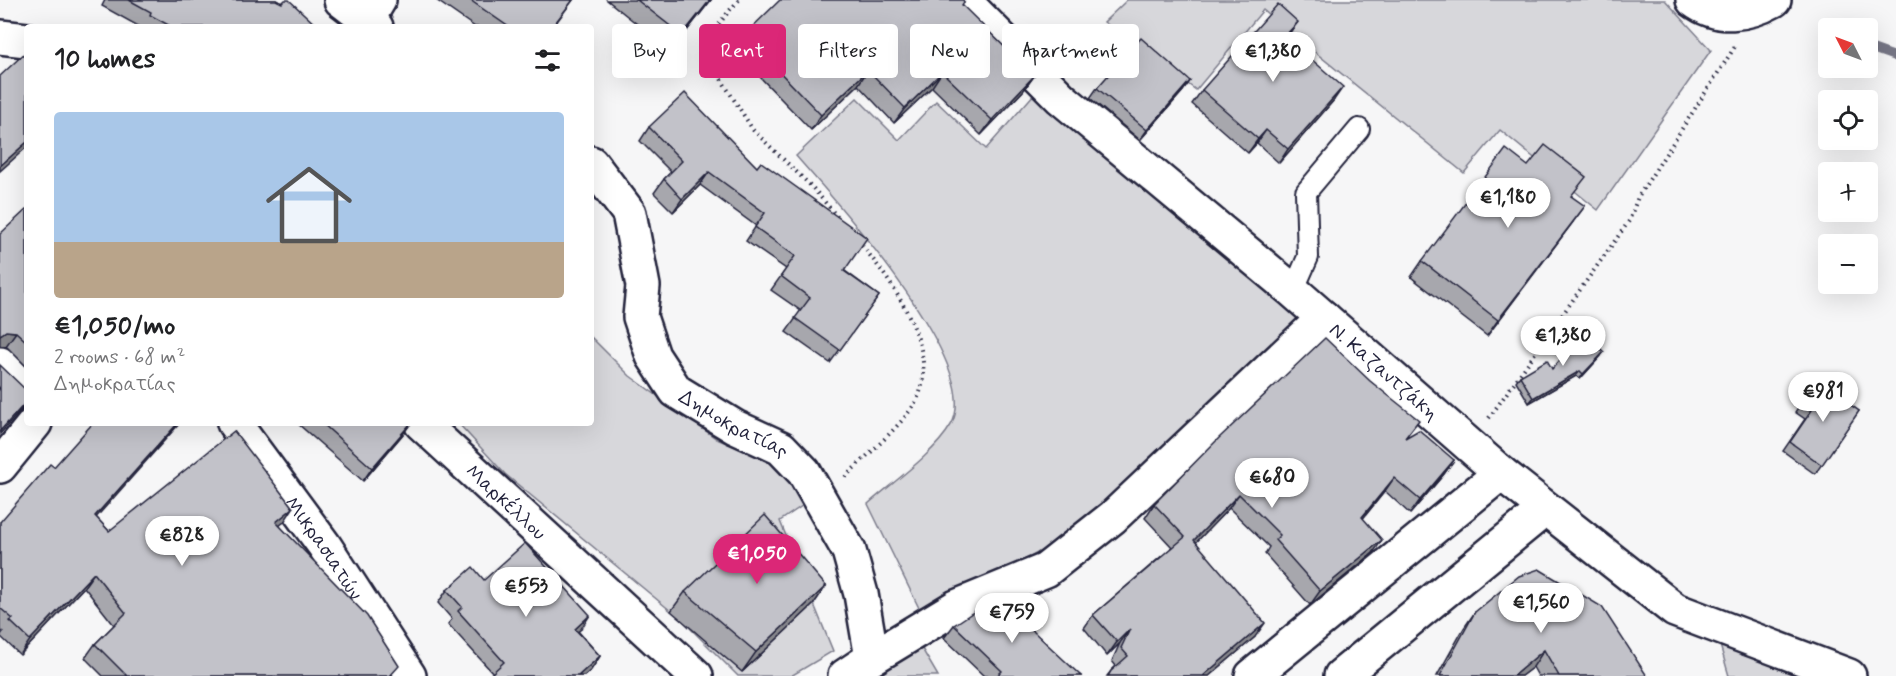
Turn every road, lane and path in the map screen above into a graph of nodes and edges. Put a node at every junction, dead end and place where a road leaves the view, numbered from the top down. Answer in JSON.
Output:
{"nodes":[{"id":1,"x":341,"y":0,"type":"edge"},
{"id":2,"x":739,"y":0,"type":"edge"},
{"id":3,"x":963,"y":0,"type":"edge"},
{"id":4,"x":1693,"y":0,"type":"edge"},
{"id":5,"x":1774,"y":0,"type":"edge"},
{"id":6,"x":1737,"y":13,"type":"junction"},
{"id":7,"x":374,"y":16,"type":"edge"},
{"id":8,"x":0,"y":37,"type":"edge"},
{"id":9,"x":24,"y":40,"type":"edge"},
{"id":10,"x":1359,"y":129,"type":"dead end"},
{"id":11,"x":594,"y":167,"type":"edge"},
{"id":12,"x":848,"y":229,"type":"edge"},
{"id":13,"x":855,"y":238,"type":"edge"},
{"id":14,"x":1293,"y":291,"type":"junction"},
{"id":15,"x":1324,"y":318,"type":"junction"},
{"id":16,"x":0,"y":364,"type":"edge"},
{"id":17,"x":24,"y":389,"type":"edge"},
{"id":18,"x":33,"y":426,"type":"edge"},
{"id":19,"x":236,"y":426,"type":"edge"},
{"id":20,"x":424,"y":426,"type":"edge"},
{"id":21,"x":1469,"y":445,"type":"junction"},
{"id":22,"x":0,"y":466,"type":"edge"},
{"id":23,"x":1501,"y":473,"type":"junction"},
{"id":24,"x":821,"y":501,"type":"junction"},
{"id":25,"x":1545,"y":509,"type":"junction"},
{"id":26,"x":872,"y":658,"type":"junction"},
{"id":27,"x":409,"y":676,"type":"edge"},
{"id":28,"x":696,"y":676,"type":"edge"},
{"id":29,"x":845,"y":676,"type":"edge"},
{"id":30,"x":1252,"y":676,"type":"edge"},
{"id":31,"x":1341,"y":676,"type":"edge"},
{"id":32,"x":1849,"y":676,"type":"edge"}],
"edges":[{"from":1,"to":7,"type":"street"},
{"from":2,"to":12,"type":"path"},
{"from":3,"to":14,"type":"street","name":"Ν. Καζαντζάκη"},
{"from":4,"to":6,"type":"street"},
{"from":5,"to":6,"type":"street"},
{"from":6,"to":21,"type":"path"},
{"from":8,"to":9,"type":"street"},
{"from":10,"to":14,"type":"lane"},
{"from":11,"to":24,"type":"street","name":"Δημοκρατίας"},
{"from":13,"to":24,"type":"path"},
{"from":14,"to":15,"type":"street","name":"Ν. Καζαντζάκη"},
{"from":15,"to":21,"type":"street","name":"Ν. Καζαντζάκη"},
{"from":15,"to":26,"type":"street"},
{"from":16,"to":17,"type":"street"},
{"from":18,"to":22,"type":"street"},
{"from":19,"to":27,"type":"street","name":"Μικρασιατών"},
{"from":20,"to":28,"type":"street","name":"Μαρκέλλου"},
{"from":21,"to":23,"type":"street","name":"Ν. Καζαντζάκη"},
{"from":23,"to":25,"type":"street","name":"Ν. Καζαντζάκη"},
{"from":23,"to":30,"type":"street"},
{"from":24,"to":26,"type":"street","name":"Δημοκρατίας"},
{"from":25,"to":31,"type":"street"},
{"from":25,"to":32,"type":"street","name":"Ν. Καζαντζάκη"},
{"from":26,"to":29,"type":"street"}]}
